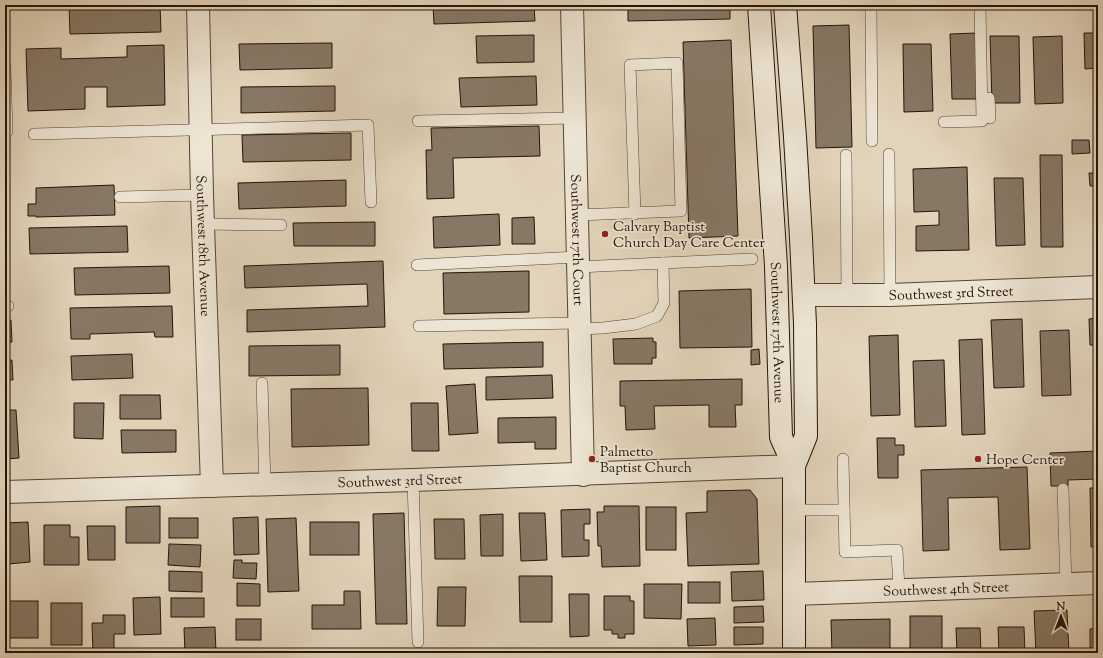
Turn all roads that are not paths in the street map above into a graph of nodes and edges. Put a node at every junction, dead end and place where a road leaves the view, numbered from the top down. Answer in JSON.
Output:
{"nodes":[{"id":1,"x":198,"y":5,"type":"edge"},
{"id":2,"x":572,"y":5,"type":"edge"},
{"id":3,"x":784,"y":5,"type":"edge"},
{"id":4,"x":871,"y":5,"type":"edge"},
{"id":5,"x":980,"y":5,"type":"edge"},
{"id":6,"x":986,"y":5,"type":"edge"},
{"id":7,"x":760,"y":14,"type":"edge"},
{"id":8,"x":5,"y":67,"type":"edge"},
{"id":9,"x":575,"y":118,"type":"junction"},
{"id":10,"x":990,"y":118,"type":"dead end"},
{"id":11,"x":418,"y":121,"type":"dead end"},
{"id":12,"x":944,"y":122,"type":"dead end"},
{"id":13,"x":201,"y":130,"type":"junction"},
{"id":14,"x":5,"y":132,"type":"edge"},
{"id":15,"x":34,"y":134,"type":"dead end"},
{"id":16,"x":872,"y":141,"type":"dead end"},
{"id":17,"x":889,"y":154,"type":"dead end"},
{"id":18,"x":846,"y":155,"type":"dead end"},
{"id":19,"x":202,"y":195,"type":"junction"},
{"id":20,"x":120,"y":197,"type":"dead end"},
{"id":21,"x":371,"y":202,"type":"dead end"},
{"id":22,"x":635,"y":214,"type":"junction"},
{"id":23,"x":577,"y":215,"type":"junction"},
{"id":24,"x":203,"y":224,"type":"junction"},
{"id":25,"x":281,"y":225,"type":"dead end"},
{"id":26,"x":752,"y":259,"type":"dead end"},
{"id":27,"x":578,"y":262,"type":"junction"},
{"id":28,"x":663,"y":263,"type":"junction"},
{"id":29,"x":417,"y":265,"type":"dead end"},
{"id":30,"x":776,"y":266,"type":"junction"},
{"id":31,"x":1098,"y":288,"type":"edge"},
{"id":32,"x":804,"y":295,"type":"junction"},
{"id":33,"x":847,"y":295,"type":"junction"},
{"id":34,"x":890,"y":295,"type":"junction"},
{"id":35,"x":419,"y":326,"type":"dead end"},
{"id":36,"x":579,"y":326,"type":"junction"},
{"id":37,"x":262,"y":384,"type":"dead end"},
{"id":38,"x":843,"y":459,"type":"dead end"},
{"id":39,"x":794,"y":466,"type":"junction"},
{"id":40,"x":582,"y":475,"type":"junction"},
{"id":41,"x":413,"y":480,"type":"junction"},
{"id":42,"x":265,"y":485,"type":"junction"},
{"id":43,"x":212,"y":486,"type":"junction"},
{"id":44,"x":1063,"y":489,"type":"dead end"},
{"id":45,"x":5,"y":492,"type":"edge"},
{"id":46,"x":794,"y":510,"type":"junction"},
{"id":47,"x":844,"y":510,"type":"junction"},
{"id":48,"x":1098,"y":583,"type":"edge"},
{"id":49,"x":1066,"y":584,"type":"junction"},
{"id":50,"x":899,"y":590,"type":"junction"},
{"id":51,"x":794,"y":594,"type":"junction"},
{"id":52,"x":418,"y":642,"type":"dead end"},
{"id":53,"x":794,"y":653,"type":"edge"}],
"edges":[{"from":1,"to":13,"type":"street","name":"Southwest 18th Avenue"},
{"from":2,"to":9,"type":"street","name":"Southwest 17th Court"},
{"from":3,"to":7,"type":"street"},
{"from":3,"to":32,"type":"street","name":"Southwest 17th Avenue"},
{"from":4,"to":16,"type":"lane"},
{"from":5,"to":12,"type":"lane"},
{"from":6,"to":10,"type":"lane"},
{"from":7,"to":30,"type":"street","name":"Southwest 17th Avenue"},
{"from":8,"to":14,"type":"lane"},
{"from":9,"to":11,"type":"lane"},
{"from":9,"to":23,"type":"street","name":"Southwest 17th Court"},
{"from":13,"to":15,"type":"lane"},
{"from":13,"to":19,"type":"street","name":"Southwest 18th Avenue"},
{"from":13,"to":21,"type":"lane"},
{"from":17,"to":34,"type":"lane"},
{"from":18,"to":33,"type":"lane"},
{"from":19,"to":20,"type":"lane"},
{"from":19,"to":24,"type":"street","name":"Southwest 18th Avenue"},
{"from":22,"to":22,"type":"lane"},
{"from":22,"to":23,"type":"lane"},
{"from":23,"to":27,"type":"street","name":"Southwest 17th Court"},
{"from":24,"to":25,"type":"lane"},
{"from":24,"to":43,"type":"street","name":"Southwest 18th Avenue"},
{"from":26,"to":28,"type":"lane"},
{"from":27,"to":28,"type":"lane"},
{"from":27,"to":29,"type":"lane"},
{"from":27,"to":36,"type":"street","name":"Southwest 17th Court"},
{"from":28,"to":36,"type":"lane"},
{"from":30,"to":32,"type":"street"},
{"from":30,"to":39,"type":"street","name":"Southwest 17th Avenue"},
{"from":31,"to":34,"type":"street","name":"Southwest 3rd Street"},
{"from":32,"to":33,"type":"street","name":"Southwest 3rd Street"},
{"from":32,"to":39,"type":"street","name":"Southwest 17th Avenue"},
{"from":33,"to":34,"type":"street","name":"Southwest 3rd Street"},
{"from":35,"to":36,"type":"lane"},
{"from":36,"to":40,"type":"street","name":"Southwest 17th Court"},
{"from":37,"to":42,"type":"lane"},
{"from":38,"to":47,"type":"lane"},
{"from":39,"to":40,"type":"street","name":"Southwest 3rd Street"},
{"from":39,"to":46,"type":"street","name":"Southwest 17th Avenue"},
{"from":40,"to":41,"type":"street","name":"Southwest 3rd Street"},
{"from":41,"to":42,"type":"street","name":"Southwest 3rd Street"},
{"from":41,"to":52,"type":"lane"},
{"from":42,"to":43,"type":"street","name":"Southwest 3rd Street"},
{"from":43,"to":45,"type":"street","name":"Southwest 3rd Street"},
{"from":44,"to":49,"type":"lane"},
{"from":46,"to":47,"type":"lane"},
{"from":46,"to":51,"type":"street","name":"Southwest 17th Avenue"},
{"from":47,"to":50,"type":"lane"},
{"from":48,"to":49,"type":"street","name":"Southwest 4th Street"},
{"from":49,"to":50,"type":"street","name":"Southwest 4th Street"},
{"from":50,"to":51,"type":"street","name":"Southwest 4th Street"},
{"from":51,"to":53,"type":"street","name":"Southwest 17th Avenue"}]}
